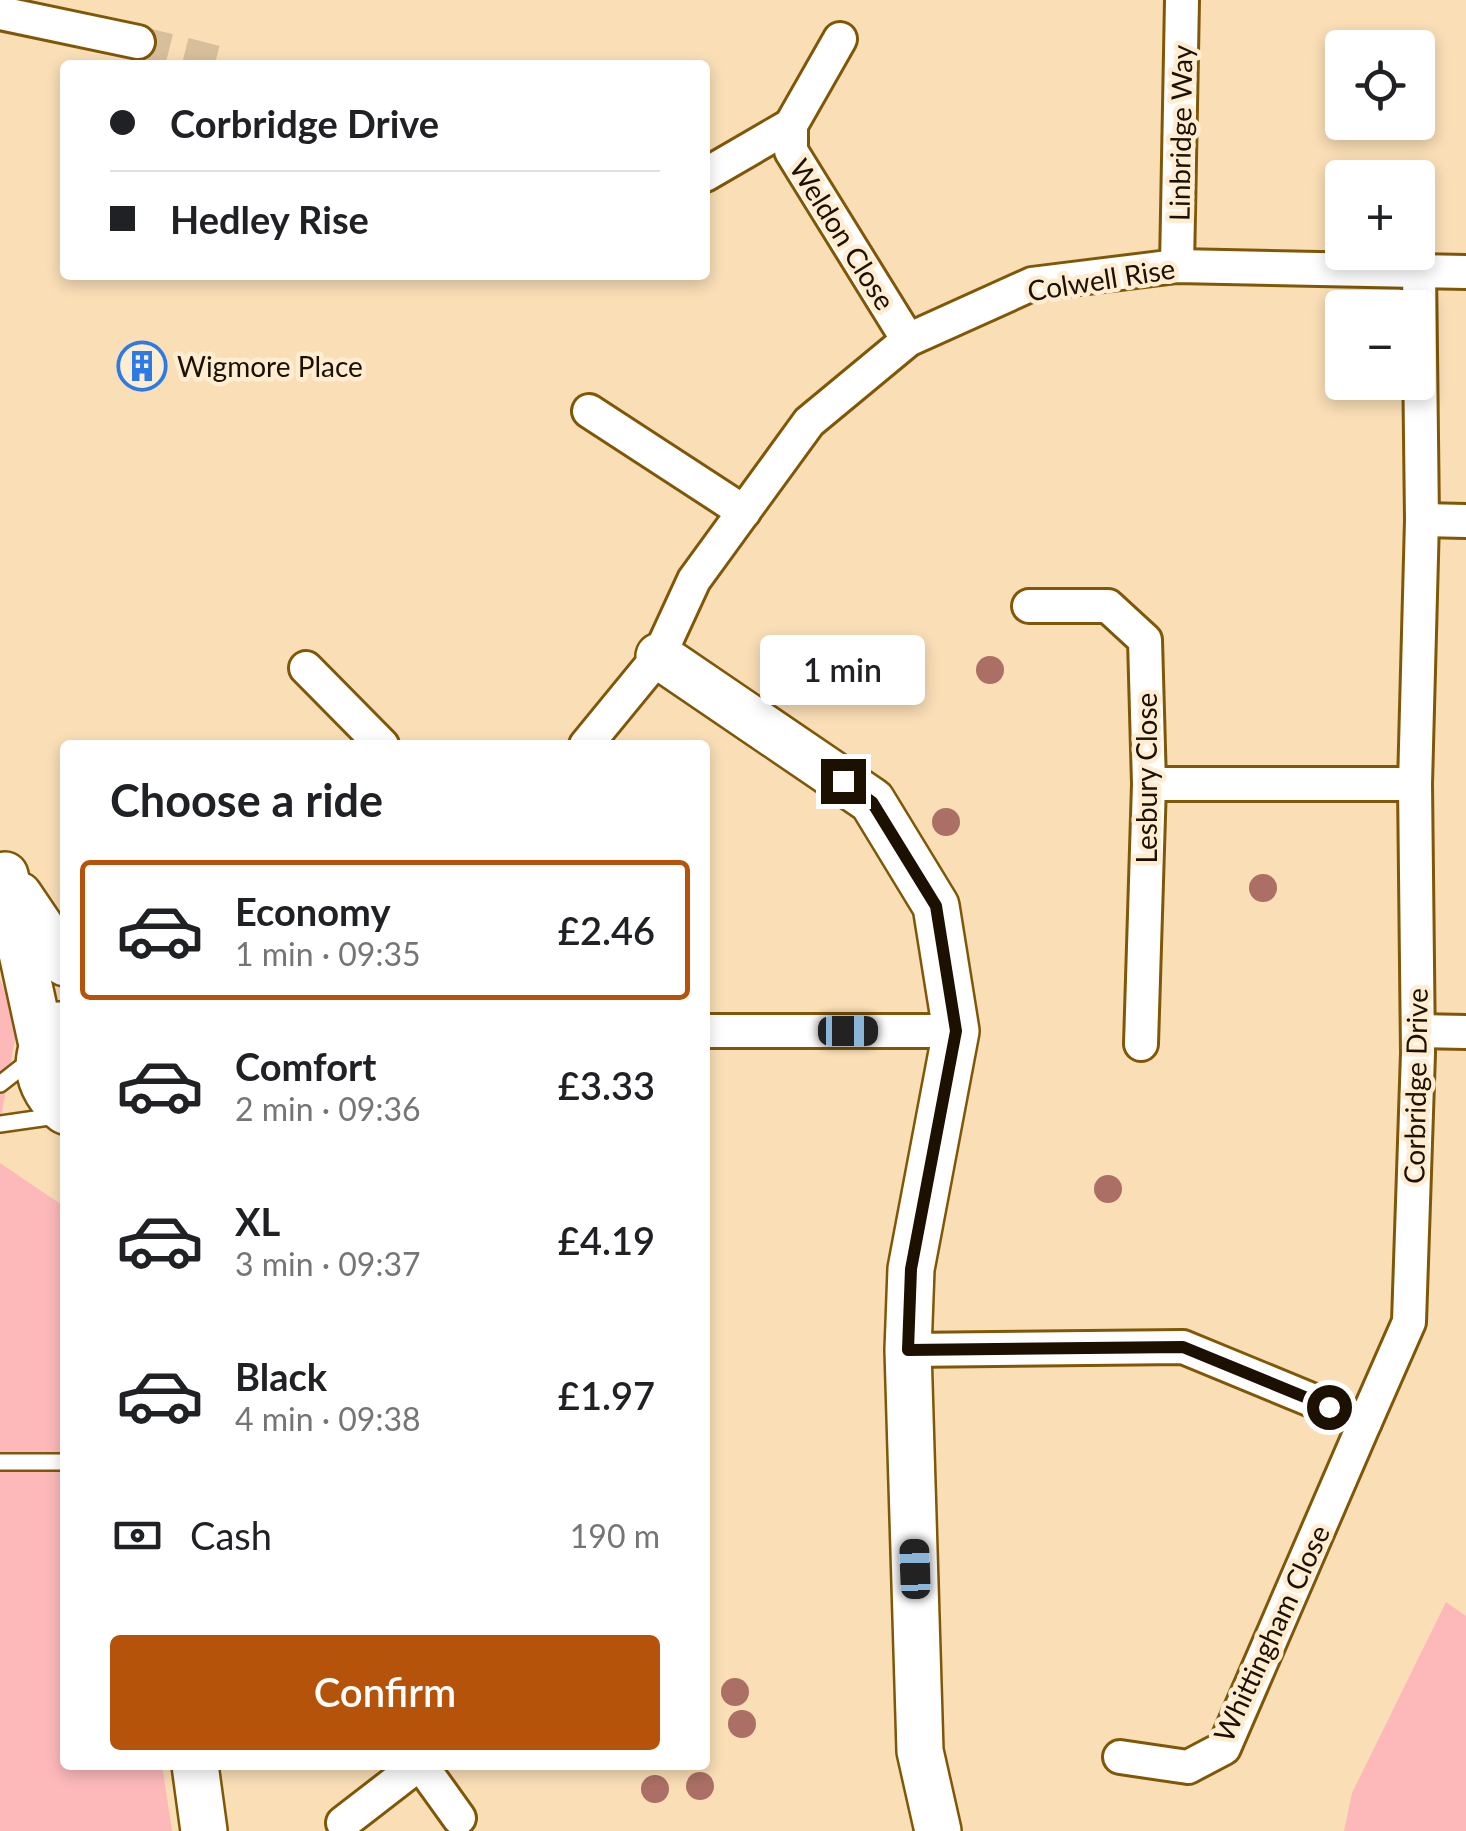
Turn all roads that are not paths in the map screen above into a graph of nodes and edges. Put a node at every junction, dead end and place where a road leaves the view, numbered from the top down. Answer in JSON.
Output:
{"nodes":[{"id":1,"x":1182,"y":0,"type":"edge"},
{"id":2,"x":0,"y":13,"type":"edge"},
{"id":3,"x":840,"y":40,"type":"dead end"},
{"id":4,"x":138,"y":42,"type":"tunnel mouth"},
{"id":5,"x":791,"y":125,"type":"junction"},
{"id":6,"x":710,"y":172,"type":"edge"},
{"id":7,"x":1177,"y":266,"type":"junction"},
{"id":8,"x":1325,"y":268,"type":"edge"},
{"id":9,"x":1419,"y":270,"type":"joint"},
{"id":10,"x":1466,"y":272,"type":"edge"},
{"id":11,"x":908,"y":340,"type":"junction"},
{"id":12,"x":589,"y":411,"type":"dead end"},
{"id":13,"x":744,"y":512,"type":"junction"},
{"id":14,"x":1422,"y":520,"type":"junction"},
{"id":15,"x":1466,"y":521,"type":"edge"},
{"id":16,"x":1030,"y":606,"type":"dead end"},
{"id":17,"x":660,"y":656,"type":"junction"},
{"id":18,"x":306,"y":668,"type":"dead end"},
{"id":19,"x":368,"y":740,"type":"edge"},
{"id":20,"x":590,"y":740,"type":"edge"},
{"id":21,"x":1149,"y":784,"type":"junction"},
{"id":22,"x":1414,"y":784,"type":"junction"},
{"id":23,"x":3,"y":869,"type":"edge"},
{"id":24,"x":60,"y":954,"type":"edge"},
{"id":25,"x":710,"y":1031,"type":"edge"},
{"id":26,"x":956,"y":1031,"type":"junction"},
{"id":27,"x":1418,"y":1031,"type":"junction"},
{"id":28,"x":1466,"y":1032,"type":"edge"},
{"id":29,"x":49,"y":1040,"type":"edge"},
{"id":30,"x":1140,"y":1044,"type":"dead end"},
{"id":31,"x":0,"y":1084,"type":"edge"},
{"id":32,"x":60,"y":1107,"type":"edge"},
{"id":33,"x":60,"y":1114,"type":"edge"},
{"id":34,"x":0,"y":1124,"type":"edge"},
{"id":35,"x":908,"y":1350,"type":"junction"},
{"id":36,"x":1366,"y":1422,"type":"junction"},
{"id":37,"x":0,"y":1462,"type":"edge"},
{"id":38,"x":60,"y":1462,"type":"edge"},
{"id":39,"x":1120,"y":1757,"type":"dead end"},
{"id":40,"x":196,"y":1770,"type":"edge"},
{"id":41,"x":412,"y":1770,"type":"edge"},
{"id":42,"x":423,"y":1770,"type":"edge"},
{"id":43,"x":459,"y":1818,"type":"dead end"},
{"id":44,"x":343,"y":1823,"type":"dead end"},
{"id":45,"x":204,"y":1831,"type":"edge"},
{"id":46,"x":938,"y":1831,"type":"edge"}],
"edges":[{"from":1,"to":7,"type":"street","name":"Linbridge Way"},
{"from":2,"to":4,"type":"street"},
{"from":3,"to":5,"type":"street","name":"Weldon Close"},
{"from":5,"to":6,"type":"street","name":"Weldon Close"},
{"from":5,"to":11,"type":"street","name":"Weldon Close"},
{"from":7,"to":8,"type":"street","name":"Colwell Rise"},
{"from":7,"to":11,"type":"street","name":"Colwell Rise"},
{"from":9,"to":10,"type":"street","name":"Colwell Rise"},
{"from":9,"to":14,"type":"street","name":"Corbridge Drive"},
{"from":11,"to":13,"type":"street","name":"Colwell Rise"},
{"from":12,"to":13,"type":"street"},
{"from":13,"to":17,"type":"street","name":"Colwell Rise"},
{"from":14,"to":15,"type":"street"},
{"from":14,"to":22,"type":"street","name":"Corbridge Drive"},
{"from":16,"to":21,"type":"street","name":"Lesbury Close"},
{"from":17,"to":20,"type":"street","name":"Colwell Rise"},
{"from":17,"to":26,"type":"street"},
{"from":18,"to":19,"type":"street"},
{"from":21,"to":22,"type":"street"},
{"from":21,"to":30,"type":"street","name":"Lesbury Close"},
{"from":22,"to":27,"type":"street","name":"Corbridge Drive"},
{"from":23,"to":24,"type":"street"},
{"from":23,"to":29,"type":"street"},
{"from":25,"to":26,"type":"street"},
{"from":26,"to":35,"type":"street"},
{"from":27,"to":28,"type":"street"},
{"from":27,"to":36,"type":"street","name":"Corbridge Drive"},
{"from":29,"to":31,"type":"lane"},
{"from":29,"to":32,"type":"street"},
{"from":33,"to":34,"type":"lane"},
{"from":35,"to":36,"type":"street"},
{"from":35,"to":46,"type":"street"},
{"from":36,"to":39,"type":"street","name":"Whittingham Close"},
{"from":37,"to":38,"type":"lane"},
{"from":40,"to":45,"type":"street"},
{"from":41,"to":44,"type":"street"},
{"from":42,"to":43,"type":"street"}]}
